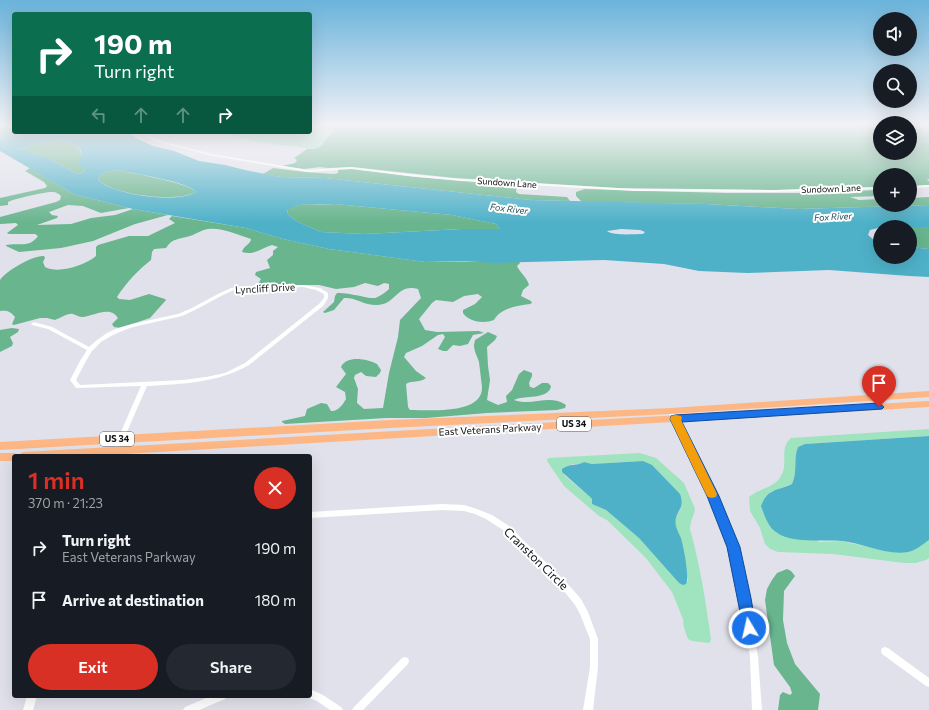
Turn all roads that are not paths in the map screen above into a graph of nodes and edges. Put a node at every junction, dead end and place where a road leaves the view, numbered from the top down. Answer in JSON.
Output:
{"nodes":[{"id":1,"x":224,"y":157,"type":"edge"},
{"id":2,"x":929,"y":186,"type":"edge"},
{"id":3,"x":917,"y":187,"type":"edge"},
{"id":4,"x":873,"y":188,"type":"edge"},
{"id":5,"x":34,"y":324,"type":"dead end"},
{"id":6,"x":90,"y":350,"type":"junction"},
{"id":7,"x":145,"y":384,"type":"junction"},
{"id":8,"x":929,"y":394,"type":"edge"},
{"id":9,"x":929,"y":404,"type":"edge"},
{"id":10,"x":673,"y":415,"type":"junction"},
{"id":11,"x":121,"y":439,"type":"junction"},
{"id":12,"x":0,"y":446,"type":"edge"},
{"id":13,"x":116,"y":450,"type":"junction"},
{"id":14,"x":54,"y":454,"type":"edge"},
{"id":15,"x":12,"y":457,"type":"edge"},
{"id":16,"x":0,"y":458,"type":"edge"},
{"id":17,"x":312,"y":515,"type":"edge"},
{"id":18,"x":885,"y":651,"type":"dead end"},
{"id":19,"x":405,"y":661,"type":"dead end"},
{"id":20,"x":929,"y":683,"type":"edge"},
{"id":21,"x":312,"y":695,"type":"edge"},
{"id":22,"x":31,"y":698,"type":"edge"},
{"id":23,"x":217,"y":698,"type":"edge"},
{"id":24,"x":28,"y":710,"type":"edge"},
{"id":25,"x":188,"y":710,"type":"edge"},
{"id":26,"x":338,"y":710,"type":"edge"},
{"id":27,"x":357,"y":710,"type":"edge"},
{"id":28,"x":588,"y":710,"type":"edge"},
{"id":29,"x":757,"y":710,"type":"edge"}],
"edges":[{"from":1,"to":4,"type":"street","name":"Sundown Lane"},
{"from":2,"to":3,"type":"street"},
{"from":5,"to":6,"type":"street"},
{"from":6,"to":7,"type":"street","name":"Lyncliff Drive"},
{"from":6,"to":7,"type":"street","name":"Lyncliff Drive"},
{"from":7,"to":11,"type":"street"},
{"from":8,"to":10,"type":"main road","name":"East Veterans Parkway","number":"US 34"},
{"from":9,"to":10,"type":"main road","name":"East Veterans Parkway","number":"US 34"},
{"from":10,"to":11,"type":"main road","name":"East Veterans Parkway","number":"US 34"},
{"from":10,"to":13,"type":"main road","name":"East Veterans Parkway","number":"US 34"},
{"from":10,"to":29,"type":"street"},
{"from":11,"to":12,"type":"main road","number":"US 34"},
{"from":11,"to":13,"type":"street"},
{"from":13,"to":14,"type":"main road","number":"US 34"},
{"from":15,"to":16,"type":"main road"},
{"from":17,"to":28,"type":"street","name":"Cranston Circle"},
{"from":18,"to":20,"type":"street"},
{"from":19,"to":27,"type":"street"},
{"from":21,"to":26,"type":"street"},
{"from":22,"to":24,"type":"street"},
{"from":23,"to":25,"type":"street"}]}
